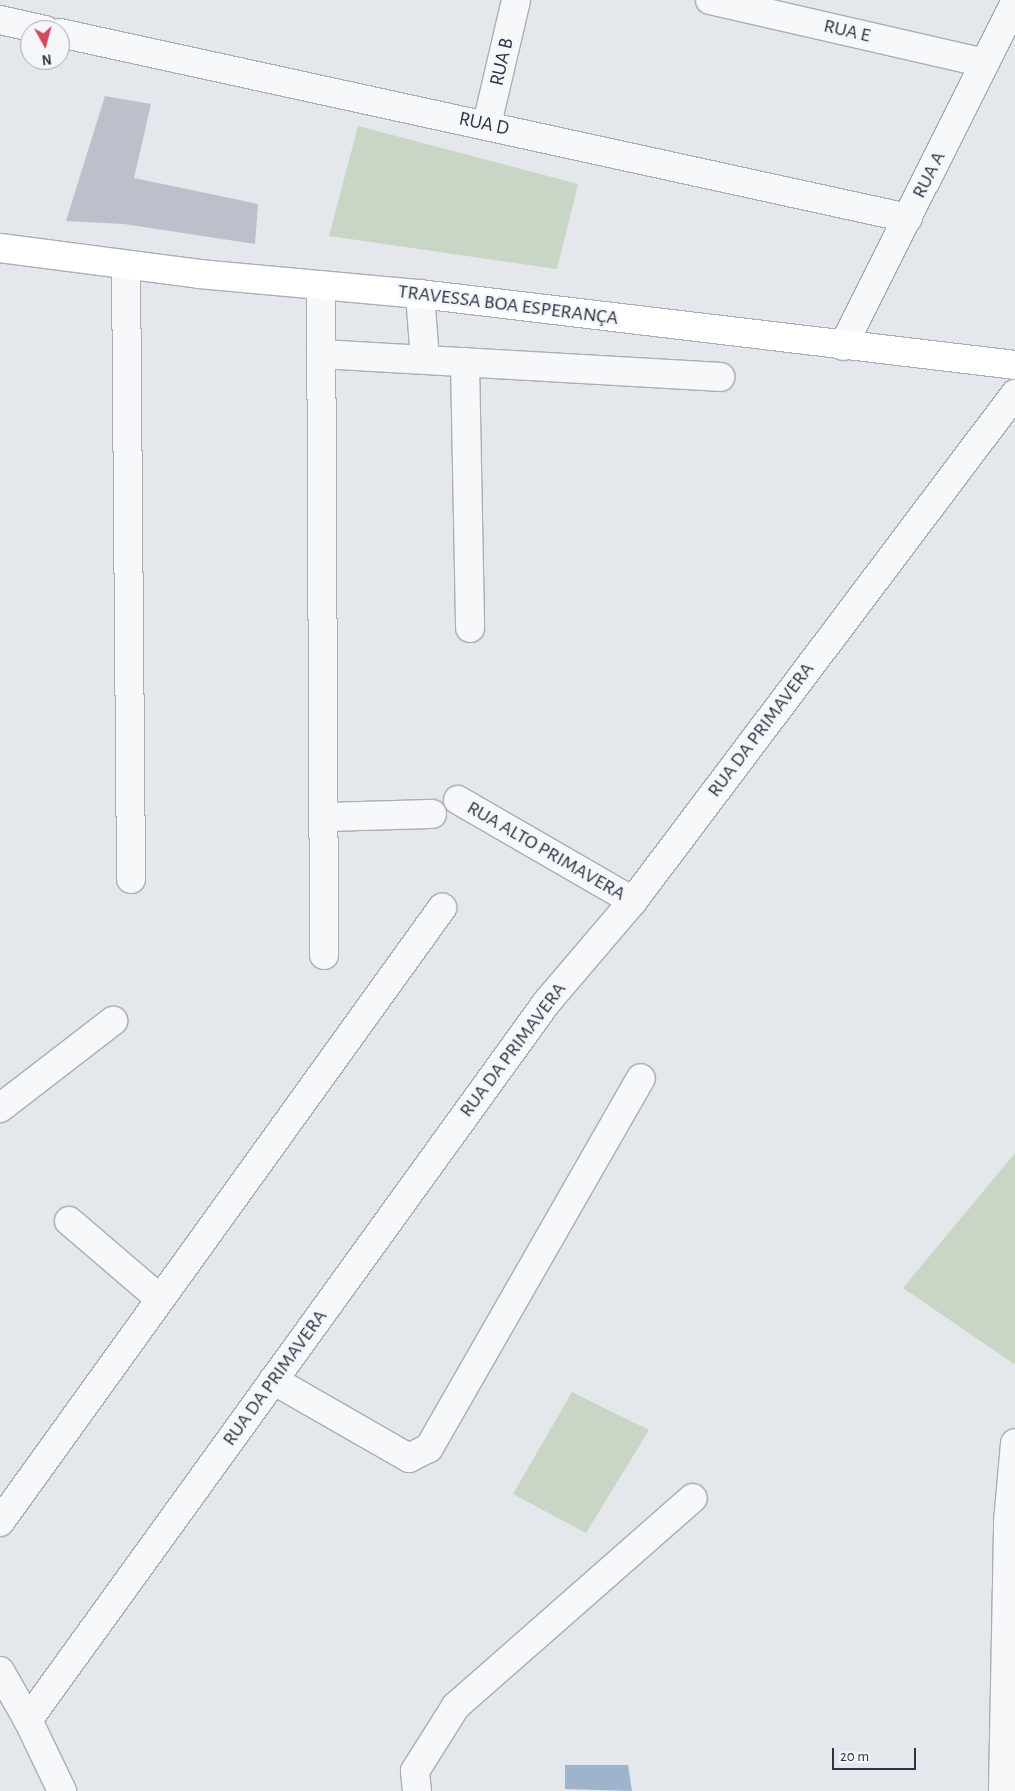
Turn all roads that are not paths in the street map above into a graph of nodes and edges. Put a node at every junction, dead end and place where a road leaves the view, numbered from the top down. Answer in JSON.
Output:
{"nodes":[{"id":1,"x":516,"y":0,"type":"edge"},
{"id":2,"x":710,"y":0,"type":"edge"},
{"id":3,"x":1015,"y":3,"type":"edge"},
{"id":4,"x":0,"y":20,"type":"edge"},
{"id":5,"x":20,"y":24,"type":"edge"},
{"id":6,"x":70,"y":35,"type":"edge"},
{"id":7,"x":985,"y":63,"type":"junction"},
{"id":8,"x":487,"y":124,"type":"junction"},
{"id":9,"x":908,"y":218,"type":"junction"},
{"id":10,"x":0,"y":248,"type":"edge"},
{"id":11,"x":126,"y":266,"type":"junction"},
{"id":12,"x":321,"y":285,"type":"junction"},
{"id":13,"x":420,"y":294,"type":"junction"},
{"id":14,"x":843,"y":346,"type":"junction"},
{"id":15,"x":322,"y":354,"type":"junction"},
{"id":16,"x":425,"y":360,"type":"junction"},
{"id":17,"x":465,"y":362,"type":"junction"},
{"id":18,"x":1015,"y":365,"type":"edge"},
{"id":19,"x":720,"y":377,"type":"dead end"},
{"id":20,"x":1015,"y":394,"type":"edge"},
{"id":21,"x":470,"y":628,"type":"dead end"},
{"id":22,"x":458,"y":800,"type":"dead end"},
{"id":23,"x":432,"y":814,"type":"dead end"},
{"id":24,"x":324,"y":818,"type":"junction"},
{"id":25,"x":131,"y":880,"type":"dead end"},
{"id":26,"x":633,"y":901,"type":"junction"},
{"id":27,"x":442,"y":908,"type":"dead end"},
{"id":28,"x":324,"y":955,"type":"dead end"},
{"id":29,"x":113,"y":1021,"type":"dead end"},
{"id":30,"x":641,"y":1078,"type":"dead end"},
{"id":31,"x":0,"y":1108,"type":"edge"},
{"id":32,"x":68,"y":1221,"type":"dead end"},
{"id":33,"x":160,"y":1298,"type":"junction"},
{"id":34,"x":274,"y":1380,"type":"junction"},
{"id":35,"x":1015,"y":1443,"type":"edge"},
{"id":36,"x":693,"y":1498,"type":"dead end"},
{"id":37,"x":0,"y":1522,"type":"edge"},
{"id":38,"x":0,"y":1671,"type":"edge"},
{"id":39,"x":28,"y":1720,"type":"junction"},
{"id":40,"x":62,"y":1791,"type":"edge"},
{"id":41,"x":417,"y":1791,"type":"edge"},
{"id":42,"x":1003,"y":1791,"type":"edge"}],
"edges":[{"from":1,"to":8,"type":"street","name":"RUA B"},
{"from":2,"to":7,"type":"street","name":"RUA E"},
{"from":3,"to":7,"type":"street","name":"RUA A"},
{"from":4,"to":5,"type":"street"},
{"from":6,"to":8,"type":"street","name":"RUA D"},
{"from":7,"to":9,"type":"street","name":"RUA A"},
{"from":8,"to":9,"type":"street","name":"RUA D"},
{"from":9,"to":14,"type":"street","name":"RUA A"},
{"from":10,"to":11,"type":"main road","name":"TRAVESSA BOA ESPERANÇA"},
{"from":11,"to":12,"type":"main road","name":"TRAVESSA BOA ESPERANÇA"},
{"from":11,"to":25,"type":"street"},
{"from":12,"to":13,"type":"main road","name":"TRAVESSA BOA ESPERANÇA"},
{"from":12,"to":15,"type":"street"},
{"from":13,"to":14,"type":"main road","name":"TRAVESSA BOA ESPERANÇA"},
{"from":13,"to":16,"type":"street"},
{"from":14,"to":18,"type":"main road","name":"TRAVESSA BOA ESPERANÇA"},
{"from":15,"to":16,"type":"street"},
{"from":15,"to":24,"type":"street"},
{"from":16,"to":17,"type":"street"},
{"from":17,"to":19,"type":"street"},
{"from":17,"to":21,"type":"street"},
{"from":20,"to":26,"type":"street","name":"RUA DA PRIMAVERA"},
{"from":22,"to":26,"type":"street","name":"RUA ALTO PRIMAVERA"},
{"from":23,"to":24,"type":"street"},
{"from":24,"to":28,"type":"street"},
{"from":26,"to":34,"type":"street","name":"RUA DA PRIMAVERA"},
{"from":27,"to":33,"type":"street"},
{"from":29,"to":31,"type":"street"},
{"from":30,"to":34,"type":"street"},
{"from":32,"to":33,"type":"street"},
{"from":33,"to":37,"type":"street"},
{"from":34,"to":39,"type":"street","name":"RUA DA PRIMAVERA"},
{"from":35,"to":42,"type":"street"},
{"from":36,"to":41,"type":"street"},
{"from":38,"to":39,"type":"street"},
{"from":39,"to":40,"type":"street"}]}
